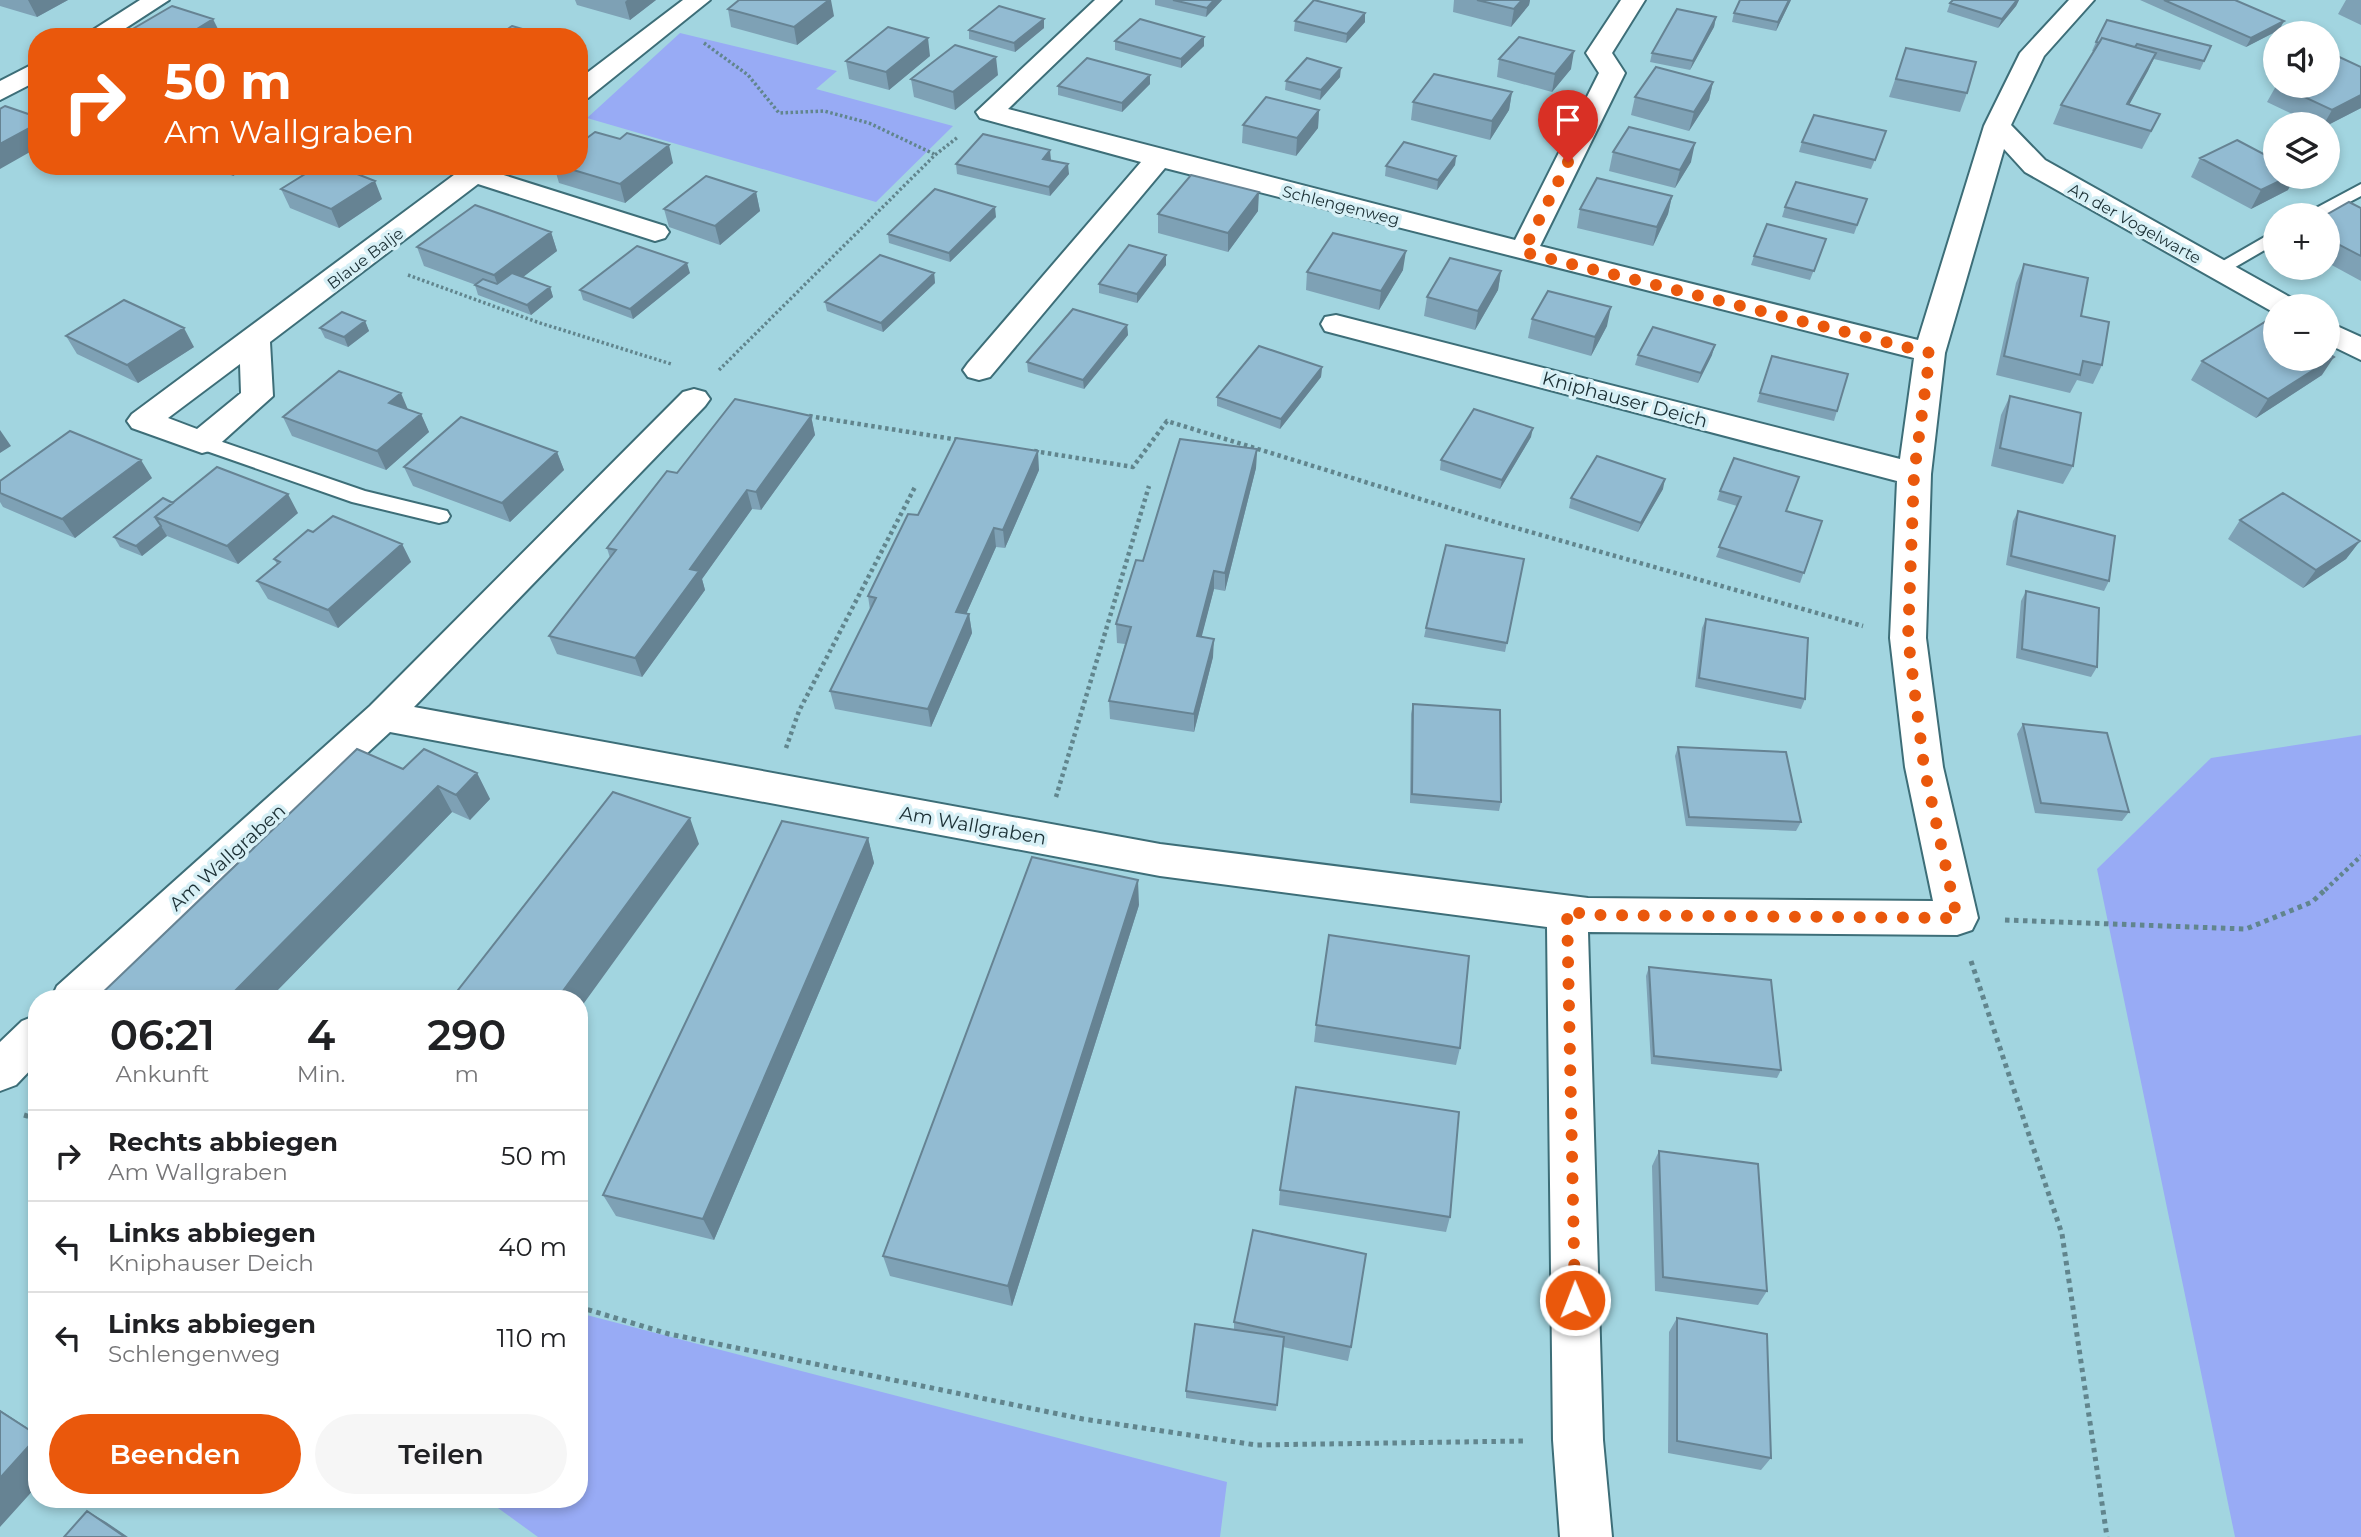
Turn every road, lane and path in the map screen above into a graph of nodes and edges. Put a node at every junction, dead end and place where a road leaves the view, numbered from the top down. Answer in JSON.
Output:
{"nodes":[{"id":1,"x":157,"y":0,"type":"edge"},
{"id":2,"x":698,"y":0,"type":"edge"},
{"id":3,"x":1109,"y":0,"type":"edge"},
{"id":4,"x":1633,"y":0,"type":"edge"},
{"id":5,"x":2082,"y":0,"type":"edge"},
{"id":6,"x":109,"y":28,"type":"edge"},
{"id":7,"x":655,"y":33,"type":"junction"},
{"id":8,"x":28,"y":75,"type":"edge"},
{"id":9,"x":588,"y":85,"type":"edge"},
{"id":10,"x":0,"y":92,"type":"edge"},
{"id":11,"x":989,"y":112,"type":"junction"},
{"id":12,"x":1997,"y":126,"type":"junction"},
{"id":13,"x":935,"y":155,"type":"junction"},
{"id":14,"x":1158,"y":159,"type":"junction"},
{"id":15,"x":473,"y":175,"type":"edge"},
{"id":16,"x":493,"y":175,"type":"edge"},
{"id":17,"x":2361,"y":189,"type":"edge"},
{"id":18,"x":2335,"y":203,"type":"edge"},
{"id":19,"x":655,"y":232,"type":"dead end"},
{"id":20,"x":2263,"y":243,"type":"edge"},
{"id":21,"x":1523,"y":252,"type":"junction"},
{"id":22,"x":365,"y":259,"type":"junction"},
{"id":23,"x":2218,"y":269,"type":"junction"},
{"id":24,"x":2263,"y":294,"type":"edge"},
{"id":25,"x":1336,"y":324,"type":"dead end"},
{"id":26,"x":2340,"y":338,"type":"edge"},
{"id":27,"x":255,"y":339,"type":"junction"},
{"id":28,"x":2361,"y":350,"type":"edge"},
{"id":29,"x":1930,"y":353,"type":"junction"},
{"id":30,"x":979,"y":370,"type":"dead end"},
{"id":31,"x":703,"y":388,"type":"junction"},
{"id":32,"x":804,"y":416,"type":"edge"},
{"id":33,"x":968,"y":441,"type":"edge"},
{"id":34,"x":202,"y":442,"type":"junction"},
{"id":35,"x":1023,"y":450,"type":"edge"},
{"id":36,"x":1914,"y":474,"type":"junction"},
{"id":37,"x":916,"y":485,"type":"dead end"},
{"id":38,"x":1149,"y":486,"type":"dead end"},
{"id":39,"x":439,"y":516,"type":"dead end"},
{"id":40,"x":1908,"y":638,"type":"junction"},
{"id":41,"x":383,"y":716,"type":"junction"},
{"id":42,"x":772,"y":788,"type":"junction"},
{"id":43,"x":1044,"y":838,"type":"junction"},
{"id":44,"x":2361,"y":856,"type":"edge"},
{"id":45,"x":1567,"y":910,"type":"junction"},
{"id":46,"x":1957,"y":918,"type":"junction"},
{"id":47,"x":82,"y":990,"type":"edge"},
{"id":48,"x":28,"y":1043,"type":"edge"},
{"id":49,"x":0,"y":1071,"type":"edge"},
{"id":50,"x":588,"y":1310,"type":"edge"},
{"id":51,"x":1578,"y":1440,"type":"junction"},
{"id":52,"x":1586,"y":1537,"type":"edge"},
{"id":53,"x":2106,"y":1537,"type":"edge"}],
"edges":[{"from":1,"to":6,"type":"street"},
{"from":2,"to":7,"type":"street"},
{"from":3,"to":11,"type":"street"},
{"from":4,"to":21,"type":"street"},
{"from":5,"to":12,"type":"street"},
{"from":7,"to":9,"type":"street"},
{"from":7,"to":13,"type":"path"},
{"from":8,"to":10,"type":"street"},
{"from":11,"to":13,"type":"path"},
{"from":11,"to":14,"type":"street","name":"Schlengenweg"},
{"from":12,"to":23,"type":"street","name":"An der Vogelwarte"},
{"from":12,"to":29,"type":"street"},
{"from":13,"to":31,"type":"path"},
{"from":14,"to":21,"type":"street","name":"Schlengenweg"},
{"from":14,"to":30,"type":"street"},
{"from":15,"to":22,"type":"street","name":"Blaue Balje"},
{"from":16,"to":19,"type":"street","name":"Blaue Balje"},
{"from":17,"to":18,"type":"lane"},
{"from":20,"to":23,"type":"lane"},
{"from":21,"to":29,"type":"street","name":"Schlengenweg"},
{"from":22,"to":27,"type":"street","name":"Blaue Balje"},
{"from":22,"to":31,"type":"path"},
{"from":23,"to":24,"type":"street","name":"An der Vogelwarte"},
{"from":25,"to":36,"type":"street","name":"Kniphauser Deich"},
{"from":26,"to":28,"type":"street"},
{"from":27,"to":34,"type":"street"},
{"from":27,"to":34,"type":"street","name":"Blaue Balje"},
{"from":29,"to":36,"type":"street"},
{"from":31,"to":41,"type":"street","name":"Am Wallgraben"},
{"from":32,"to":33,"type":"path"},
{"from":34,"to":39,"type":"lane"},
{"from":35,"to":40,"type":"path"},
{"from":36,"to":40,"type":"street"},
{"from":37,"to":42,"type":"path"},
{"from":38,"to":43,"type":"path"},
{"from":40,"to":46,"type":"street"},
{"from":41,"to":42,"type":"street","name":"Am Wallgraben"},
{"from":41,"to":47,"type":"street","name":"Am Wallgraben"},
{"from":42,"to":43,"type":"street","name":"Am Wallgraben"},
{"from":43,"to":45,"type":"street","name":"Am Wallgraben"},
{"from":44,"to":46,"type":"path"},
{"from":45,"to":46,"type":"street","name":"Am Wallgraben"},
{"from":45,"to":51,"type":"street"},
{"from":46,"to":53,"type":"path"},
{"from":48,"to":49,"type":"street"},
{"from":50,"to":51,"type":"path"},
{"from":51,"to":52,"type":"street"}]}
